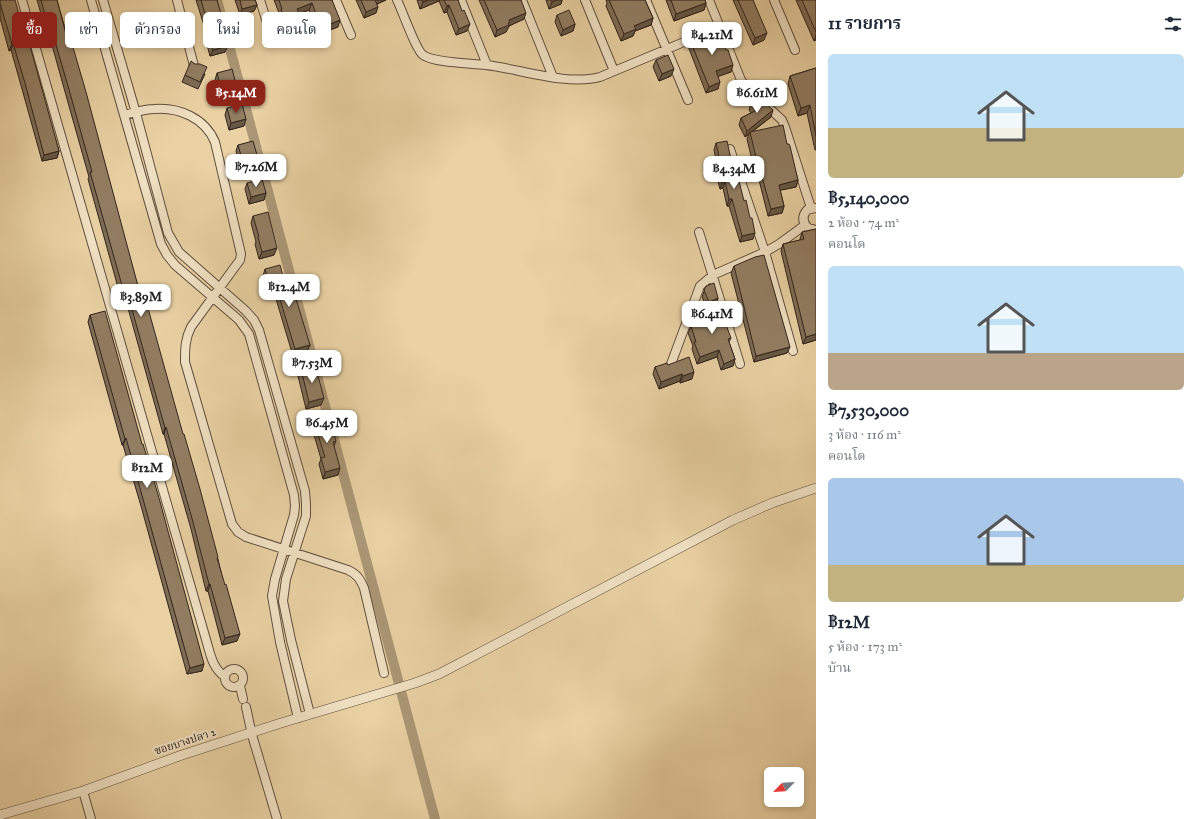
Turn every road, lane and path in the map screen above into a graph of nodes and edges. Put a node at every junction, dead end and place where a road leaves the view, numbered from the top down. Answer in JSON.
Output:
{"nodes":[{"id":1,"x":22,"y":0,"type":"edge"},
{"id":2,"x":91,"y":0,"type":"edge"},
{"id":3,"x":103,"y":0,"type":"edge"},
{"id":4,"x":177,"y":0,"type":"edge"},
{"id":5,"x":260,"y":0,"type":"edge"},
{"id":6,"x":336,"y":0,"type":"edge"},
{"id":7,"x":397,"y":0,"type":"edge"},
{"id":8,"x":461,"y":0,"type":"edge"},
{"id":9,"x":522,"y":0,"type":"edge"},
{"id":10,"x":585,"y":0,"type":"edge"},
{"id":11,"x":646,"y":0,"type":"edge"},
{"id":12,"x":710,"y":0,"type":"edge"},
{"id":13,"x":774,"y":0,"type":"edge"},
{"id":14,"x":264,"y":12,"type":"edge"},
{"id":15,"x":720,"y":27,"type":"junction"},
{"id":16,"x":351,"y":35,"type":"dead end"},
{"id":17,"x":667,"y":49,"type":"junction"},
{"id":18,"x":795,"y":50,"type":"dead end"},
{"id":19,"x":487,"y":65,"type":"junction"},
{"id":20,"x":194,"y":66,"type":"edge"},
{"id":21,"x":614,"y":71,"type":"junction"},
{"id":22,"x":553,"y":77,"type":"junction"},
{"id":23,"x":688,"y":100,"type":"dead end"},
{"id":24,"x":136,"y":112,"type":"junction"},
{"id":25,"x":124,"y":115,"type":"junction"},
{"id":26,"x":730,"y":149,"type":"edge"},
{"id":27,"x":813,"y":208,"type":"edge"},
{"id":28,"x":805,"y":225,"type":"junction"},
{"id":29,"x":816,"y":230,"type":"edge"},
{"id":30,"x":699,"y":232,"type":"dead end"},
{"id":31,"x":765,"y":252,"type":"junction"},
{"id":32,"x":713,"y":275,"type":"junction"},
{"id":33,"x":219,"y":288,"type":"junction"},
{"id":34,"x":212,"y":297,"type":"junction"},
{"id":35,"x":793,"y":351,"type":"dead end"},
{"id":36,"x":670,"y":364,"type":"edge"},
{"id":37,"x":740,"y":364,"type":"dead end"},
{"id":38,"x":816,"y":488,"type":"edge"},
{"id":39,"x":284,"y":549,"type":"junction"},
{"id":40,"x":294,"y":552,"type":"junction"},
{"id":41,"x":291,"y":640,"type":"junction"},
{"id":42,"x":280,"y":642,"type":"junction"},
{"id":43,"x":384,"y":673,"type":"dead end"},
{"id":44,"x":225,"y":677,"type":"junction"},
{"id":45,"x":240,"y":686,"type":"junction"},
{"id":46,"x":243,"y":698,"type":"dead end"},
{"id":47,"x":246,"y":708,"type":"dead end"},
{"id":48,"x":310,"y":714,"type":"junction"},
{"id":49,"x":298,"y":718,"type":"junction"},
{"id":50,"x":252,"y":732,"type":"junction"},
{"id":51,"x":83,"y":791,"type":"junction"},
{"id":52,"x":0,"y":815,"type":"edge"},
{"id":53,"x":91,"y":819,"type":"edge"},
{"id":54,"x":277,"y":819,"type":"edge"}],
"edges":[{"from":1,"to":44,"type":"street"},
{"from":2,"to":25,"type":"street"},
{"from":3,"to":24,"type":"street"},
{"from":4,"to":20,"type":"street"},
{"from":5,"to":14,"type":"street"},
{"from":6,"to":16,"type":"street"},
{"from":7,"to":19,"type":"street"},
{"from":8,"to":19,"type":"street"},
{"from":9,"to":22,"type":"street"},
{"from":10,"to":21,"type":"street"},
{"from":11,"to":17,"type":"street"},
{"from":12,"to":15,"type":"street"},
{"from":13,"to":18,"type":"street"},
{"from":15,"to":17,"type":"street"},
{"from":15,"to":27,"type":"street"},
{"from":17,"to":21,"type":"street"},
{"from":17,"to":23,"type":"street"},
{"from":19,"to":22,"type":"street"},
{"from":21,"to":22,"type":"street"},
{"from":24,"to":25,"type":"street"},
{"from":24,"to":33,"type":"street"},
{"from":24,"to":33,"type":"street"},
{"from":25,"to":34,"type":"street"},
{"from":26,"to":31,"type":"street"},
{"from":27,"to":28,"type":"street"},
{"from":28,"to":29,"type":"street"},
{"from":28,"to":31,"type":"street"},
{"from":30,"to":32,"type":"street"},
{"from":31,"to":32,"type":"street"},
{"from":31,"to":35,"type":"street"},
{"from":32,"to":36,"type":"street"},
{"from":32,"to":37,"type":"street"},
{"from":33,"to":34,"type":"street"},
{"from":33,"to":40,"type":"street"},
{"from":34,"to":39,"type":"street"},
{"from":34,"to":39,"type":"street"},
{"from":38,"to":48,"type":"street","name":"ซอยบางปลา 2"},
{"from":39,"to":40,"type":"street"},
{"from":39,"to":42,"type":"street"},
{"from":40,"to":41,"type":"street"},
{"from":40,"to":43,"type":"street"},
{"from":41,"to":42,"type":"street"},
{"from":41,"to":48,"type":"street"},
{"from":42,"to":49,"type":"street"},
{"from":44,"to":45,"type":"street"},
{"from":44,"to":45,"type":"street"},
{"from":45,"to":46,"type":"street"},
{"from":47,"to":50,"type":"street"},
{"from":48,"to":49,"type":"street","name":"ซอยบางปลา 2"},
{"from":49,"to":50,"type":"street","name":"ซอยบางปลา 2"},
{"from":50,"to":51,"type":"street","name":"ซอยบางปลา 2"},
{"from":50,"to":54,"type":"street"},
{"from":51,"to":52,"type":"street","name":"ซอยบางปลา 2"},
{"from":51,"to":53,"type":"street"}]}
